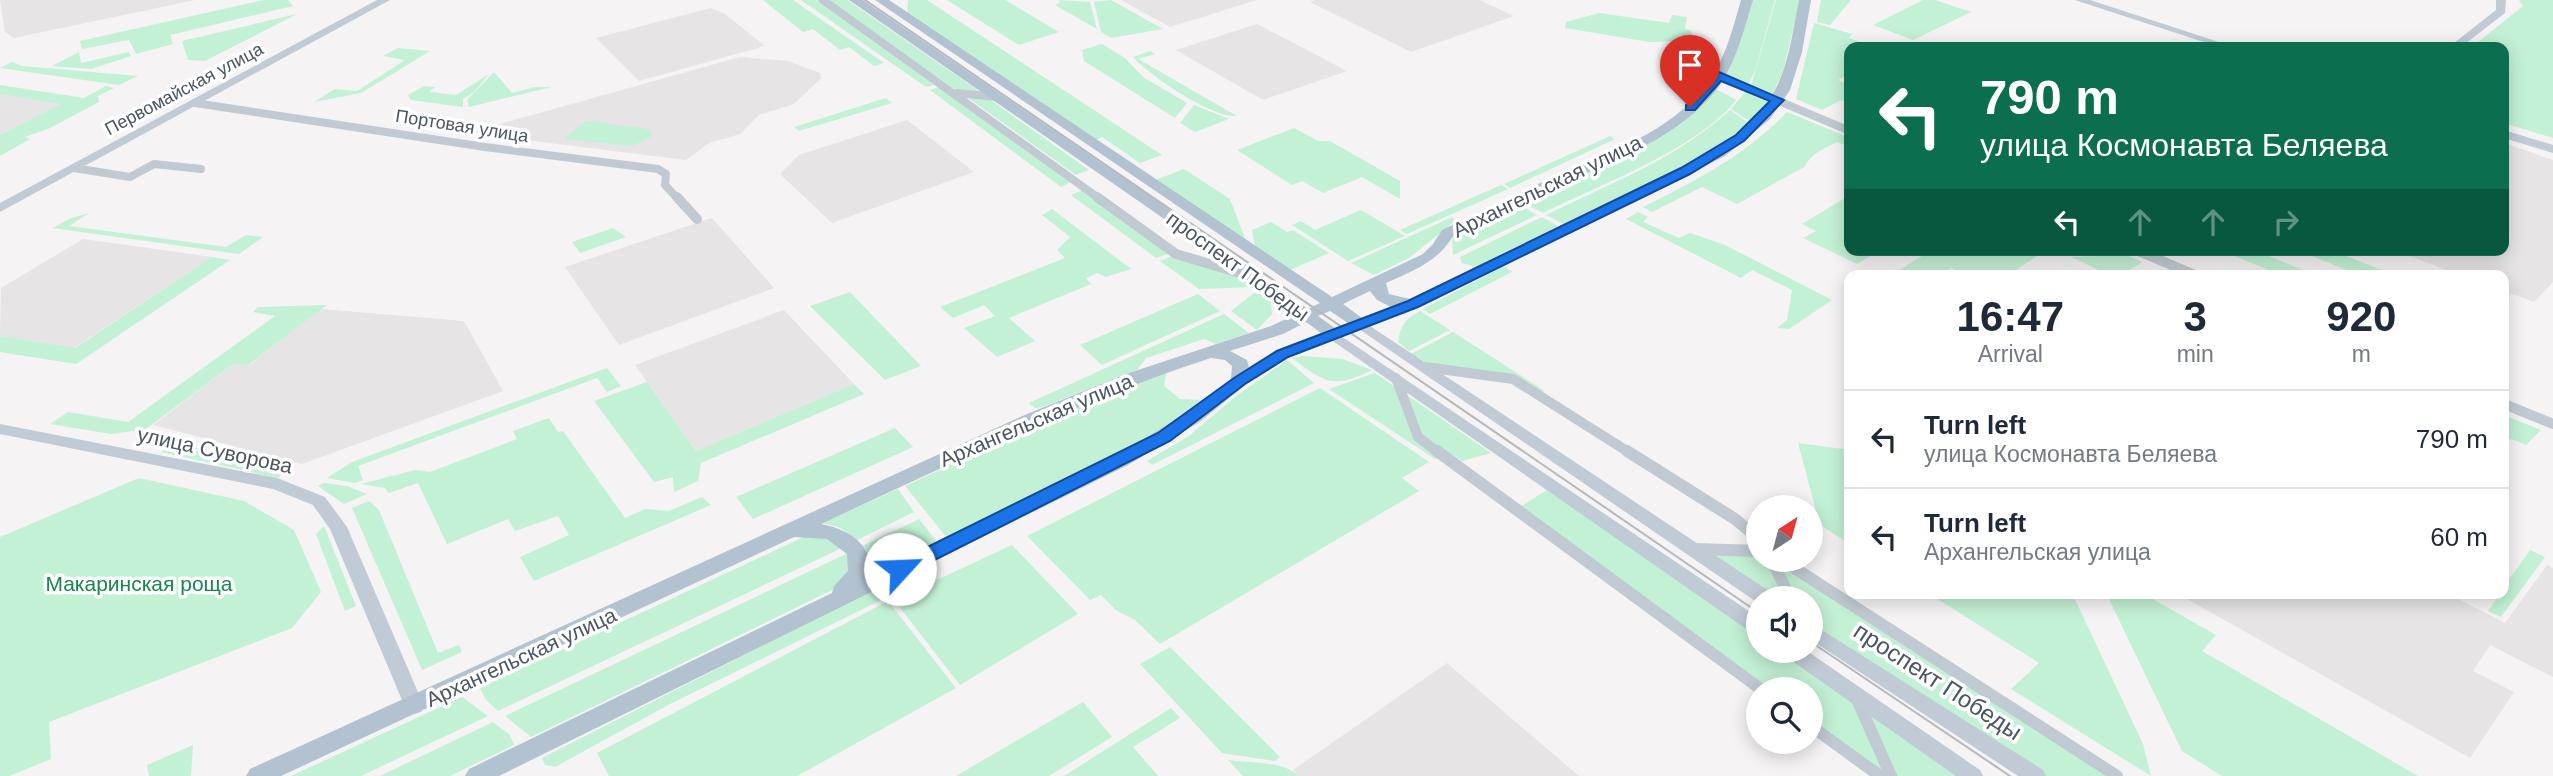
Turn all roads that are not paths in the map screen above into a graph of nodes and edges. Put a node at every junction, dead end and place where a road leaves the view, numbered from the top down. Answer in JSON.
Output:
{"nodes":[{"id":1,"x":385,"y":0,"type":"edge"},
{"id":2,"x":823,"y":0,"type":"edge"},
{"id":3,"x":855,"y":0,"type":"edge"},
{"id":4,"x":881,"y":0,"type":"edge"},
{"id":5,"x":1747,"y":0,"type":"edge"},
{"id":6,"x":1805,"y":0,"type":"edge"},
{"id":7,"x":2080,"y":0,"type":"edge"},
{"id":8,"x":2501,"y":0,"type":"edge"},
{"id":9,"x":2213,"y":42,"type":"edge"},
{"id":10,"x":2461,"y":42,"type":"edge"},
{"id":11,"x":1719,"y":76,"type":"junction"},
{"id":12,"x":954,"y":93,"type":"junction"},
{"id":13,"x":996,"y":97,"type":"junction"},
{"id":14,"x":1778,"y":100,"type":"junction"},
{"id":15,"x":195,"y":103,"type":"junction"},
{"id":16,"x":1844,"y":128,"type":"edge"},
{"id":17,"x":2509,"y":136,"type":"edge"},
{"id":18,"x":2553,"y":149,"type":"edge"},
{"id":19,"x":74,"y":168,"type":"junction"},
{"id":20,"x":201,"y":169,"type":"dead end"},
{"id":21,"x":0,"y":208,"type":"edge"},
{"id":22,"x":697,"y":219,"type":"dead end"},
{"id":23,"x":2150,"y":256,"type":"edge"},
{"id":24,"x":2183,"y":270,"type":"edge"},
{"id":25,"x":1251,"y":276,"type":"junction"},
{"id":26,"x":1378,"y":282,"type":"junction"},
{"id":27,"x":1331,"y":304,"type":"junction"},
{"id":28,"x":1413,"y":304,"type":"junction"},
{"id":29,"x":1307,"y":316,"type":"junction"},
{"id":30,"x":1361,"y":324,"type":"junction"},
{"id":31,"x":1332,"y":334,"type":"junction"},
{"id":32,"x":1213,"y":353,"type":"junction"},
{"id":33,"x":1425,"y":367,"type":"junction"},
{"id":34,"x":1396,"y":378,"type":"junction"},
{"id":35,"x":1239,"y":381,"type":"junction"},
{"id":36,"x":2509,"y":406,"type":"edge"},
{"id":37,"x":2553,"y":424,"type":"edge"},
{"id":38,"x":0,"y":429,"type":"edge"},
{"id":39,"x":1746,"y":528,"type":"edge"},
{"id":40,"x":765,"y":542,"type":"junction"},
{"id":41,"x":1693,"y":549,"type":"junction"},
{"id":42,"x":1746,"y":551,"type":"edge"},
{"id":43,"x":1801,"y":572,"type":"edge"},
{"id":44,"x":1747,"y":586,"type":"edge"},
{"id":45,"x":806,"y":614,"type":"junction"},
{"id":46,"x":1746,"y":619,"type":"edge"},
{"id":47,"x":1823,"y":638,"type":"edge"},
{"id":48,"x":1810,"y":663,"type":"edge"},
{"id":49,"x":1746,"y":678,"type":"edge"},
{"id":50,"x":1855,"y":694,"type":"junction"},
{"id":51,"x":414,"y":706,"type":"junction"},
{"id":52,"x":1823,"y":735,"type":"edge"},
{"id":53,"x":258,"y":776,"type":"edge"},
{"id":54,"x":477,"y":776,"type":"edge"},
{"id":55,"x":1880,"y":776,"type":"edge"},
{"id":56,"x":1891,"y":776,"type":"edge"},
{"id":57,"x":1972,"y":776,"type":"edge"},
{"id":58,"x":2035,"y":776,"type":"edge"},
{"id":59,"x":2117,"y":776,"type":"edge"}],
"edges":[{"from":1,"to":15,"type":"main road","name":"Первомайская улица"},
{"from":2,"to":12,"type":"street"},
{"from":3,"to":13,"type":"main road","name":"проспект Победы"},
{"from":4,"to":27,"type":"main road","name":"проспект Победы"},
{"from":5,"to":11,"type":"main road","name":"Архангельская улица"},
{"from":6,"to":14,"type":"main road"},
{"from":7,"to":9,"type":"main road"},
{"from":8,"to":10,"type":"main road"},
{"from":11,"to":14,"type":"street"},
{"from":11,"to":26,"type":"main road","name":"Архангельская улица"},
{"from":12,"to":13,"type":"street"},
{"from":12,"to":25,"type":"street"},
{"from":13,"to":25,"type":"main road","name":"проспект Победы"},
{"from":14,"to":16,"type":"street"},
{"from":14,"to":28,"type":"main road"},
{"from":15,"to":19,"type":"main road","name":"Первомайская улица"},
{"from":15,"to":22,"type":"street","name":"Портовая улица"},
{"from":17,"to":18,"type":"main road"},
{"from":19,"to":20,"type":"street"},
{"from":19,"to":21,"type":"main road","name":"Первомайская улица"},
{"from":23,"to":24,"type":"street"},
{"from":25,"to":29,"type":"main road","name":"проспект Победы"},
{"from":26,"to":27,"type":"main road","name":"Архангельская улица"},
{"from":26,"to":28,"type":"main road"},
{"from":27,"to":29,"type":"main road","name":"Архангельская улица"},
{"from":27,"to":30,"type":"main road","name":"проспект Победы"},
{"from":28,"to":30,"type":"main road"},
{"from":29,"to":31,"type":"main road","name":"проспект Победы"},
{"from":29,"to":32,"type":"main road","name":"Архангельская улица"},
{"from":30,"to":31,"type":"main road"},
{"from":30,"to":33,"type":"main road","name":"проспект Победы"},
{"from":31,"to":34,"type":"main road","name":"проспект Победы"},
{"from":31,"to":35,"type":"main road"},
{"from":32,"to":35,"type":"main road"},
{"from":32,"to":40,"type":"main road","name":"Архангельская улица"},
{"from":33,"to":39,"type":"street"},
{"from":33,"to":41,"type":"main road","name":"проспект Победы"},
{"from":34,"to":46,"type":"main road","name":"проспект Победы"},
{"from":34,"to":49,"type":"street"},
{"from":35,"to":45,"type":"main road"},
{"from":36,"to":37,"type":"street"},
{"from":38,"to":51,"type":"main road","name":"улица Суворова"},
{"from":40,"to":45,"type":"main road"},
{"from":40,"to":51,"type":"main road","name":"Архангельская улица"},
{"from":41,"to":42,"type":"street"},
{"from":41,"to":44,"type":"main road","name":"проспект Победы"},
{"from":43,"to":59,"type":"street"},
{"from":45,"to":54,"type":"main road"},
{"from":47,"to":58,"type":"main road","name":"проспект Победы"},
{"from":48,"to":50,"type":"main road"},
{"from":50,"to":56,"type":"street"},
{"from":50,"to":57,"type":"main road"},
{"from":51,"to":53,"type":"main road","name":"Архангельская улица"},
{"from":52,"to":55,"type":"street"}]}
